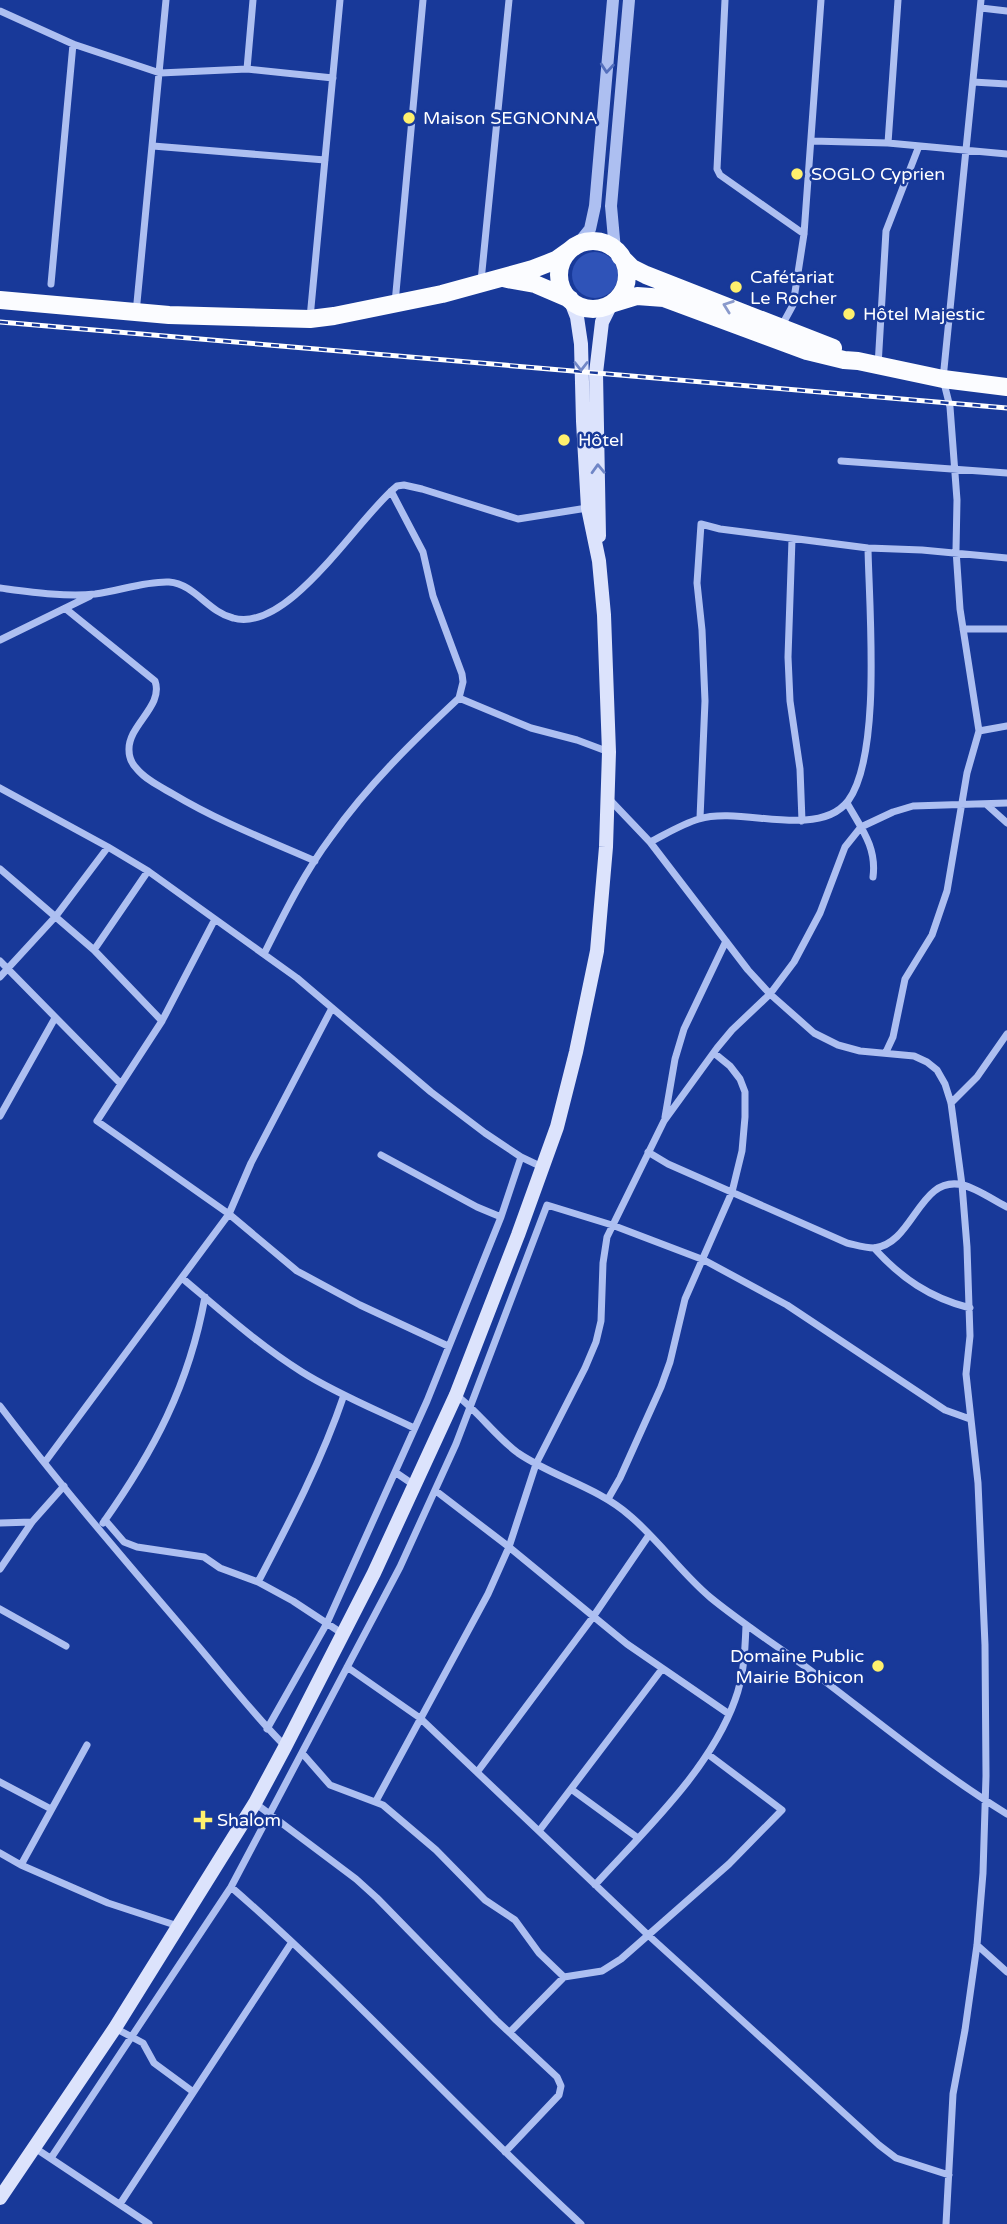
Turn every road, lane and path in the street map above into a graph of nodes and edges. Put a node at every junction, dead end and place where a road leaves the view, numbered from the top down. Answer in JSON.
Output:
{"nodes":[{"id":1,"x":166,"y":0,"type":"edge"},
{"id":2,"x":253,"y":0,"type":"edge"},
{"id":3,"x":340,"y":0,"type":"edge"},
{"id":4,"x":423,"y":0,"type":"edge"},
{"id":5,"x":509,"y":0,"type":"edge"},
{"id":6,"x":613,"y":0,"type":"edge"},
{"id":7,"x":629,"y":0,"type":"edge"},
{"id":8,"x":725,"y":0,"type":"edge"},
{"id":9,"x":821,"y":0,"type":"edge"},
{"id":10,"x":898,"y":0,"type":"edge"},
{"id":11,"x":981,"y":4,"type":"edge"},
{"id":12,"x":0,"y":11,"type":"edge"},
{"id":13,"x":1007,"y":11,"type":"edge"},
{"id":14,"x":73,"y":44,"type":"junction"},
{"id":15,"x":247,"y":69,"type":"junction"},
{"id":16,"x":160,"y":73,"type":"junction"},
{"id":17,"x":332,"y":78,"type":"junction"},
{"id":18,"x":973,"y":82,"type":"junction"},
{"id":19,"x":1007,"y":85,"type":"edge"},
{"id":20,"x":812,"y":141,"type":"junction"},
{"id":21,"x":888,"y":143,"type":"junction"},
{"id":22,"x":153,"y":146,"type":"junction"},
{"id":23,"x":919,"y":146,"type":"junction"},
{"id":24,"x":966,"y":150,"type":"junction"},
{"id":25,"x":1007,"y":154,"type":"edge"},
{"id":26,"x":325,"y":160,"type":"junction"},
{"id":27,"x":804,"y":234,"type":"junction"},
{"id":28,"x":574,"y":247,"type":"junction"},
{"id":29,"x":618,"y":253,"type":"junction"},
{"id":30,"x":500,"y":278,"type":"junction"},
{"id":31,"x":481,"y":283,"type":"junction"},
{"id":32,"x":51,"y":284,"type":"dead end"},
{"id":33,"x":570,"y":299,"type":"junction"},
{"id":34,"x":0,"y":300,"type":"edge"},
{"id":35,"x":395,"y":304,"type":"junction"},
{"id":36,"x":611,"y":304,"type":"junction"},
{"id":37,"x":136,"y":313,"type":"junction"},
{"id":38,"x":310,"y":319,"type":"junction"},
{"id":39,"x":781,"y":327,"type":"junction"},
{"id":40,"x":858,"y":361,"type":"junction"},
{"id":41,"x":878,"y":366,"type":"junction"},
{"id":42,"x":943,"y":379,"type":"junction"},
{"id":43,"x":1007,"y":387,"type":"edge"},
{"id":44,"x":841,"y":461,"type":"dead end"},
{"id":45,"x":953,"y":469,"type":"junction"},
{"id":46,"x":1007,"y":473,"type":"edge"},
{"id":47,"x":391,"y":491,"type":"junction"},
{"id":48,"x":588,"y":508,"type":"junction"},
{"id":49,"x":792,"y":539,"type":"junction"},
{"id":50,"x":868,"y":548,"type":"junction"},
{"id":51,"x":957,"y":555,"type":"junction"},
{"id":52,"x":1007,"y":558,"type":"edge"},
{"id":53,"x":599,"y":561,"type":"junction"},
{"id":54,"x":0,"y":589,"type":"edge"},
{"id":55,"x":93,"y":594,"type":"junction"},
{"id":56,"x":65,"y":609,"type":"junction"},
{"id":57,"x":963,"y":629,"type":"junction"},
{"id":58,"x":1007,"y":629,"type":"edge"},
{"id":59,"x":0,"y":640,"type":"edge"},
{"id":60,"x":459,"y":698,"type":"junction"},
{"id":61,"x":1007,"y":726,"type":"edge"},
{"id":62,"x":979,"y":731,"type":"junction"},
{"id":63,"x":609,"y":752,"type":"junction"},
{"id":64,"x":0,"y":788,"type":"edge"},
{"id":65,"x":607,"y":796,"type":"junction"},
{"id":66,"x":847,"y":803,"type":"junction"},
{"id":67,"x":1007,"y":803,"type":"edge"},
{"id":68,"x":987,"y":804,"type":"junction"},
{"id":69,"x":962,"y":806,"type":"junction"},
{"id":70,"x":700,"y":818,"type":"junction"},
{"id":71,"x":802,"y":821,"type":"junction"},
{"id":72,"x":1007,"y":823,"type":"edge"},
{"id":73,"x":861,"y":827,"type":"junction"},
{"id":74,"x":650,"y":842,"type":"junction"},
{"id":75,"x":108,"y":847,"type":"junction"},
{"id":76,"x":316,"y":861,"type":"junction"},
{"id":77,"x":0,"y":869,"type":"edge"},
{"id":78,"x":148,"y":872,"type":"junction"},
{"id":79,"x":873,"y":877,"type":"dead end"},
{"id":80,"x":56,"y":916,"type":"junction"},
{"id":81,"x":215,"y":919,"type":"junction"},
{"id":82,"x":726,"y":941,"type":"junction"},
{"id":83,"x":94,"y":950,"type":"junction"},
{"id":84,"x":264,"y":954,"type":"junction"},
{"id":85,"x":0,"y":961,"type":"edge"},
{"id":86,"x":8,"y":970,"type":"junction"},
{"id":87,"x":0,"y":977,"type":"edge"},
{"id":88,"x":770,"y":994,"type":"junction"},
{"id":89,"x":332,"y":1007,"type":"junction"},
{"id":90,"x":55,"y":1018,"type":"junction"},
{"id":91,"x":162,"y":1021,"type":"junction"},
{"id":92,"x":1007,"y":1034,"type":"edge"},
{"id":93,"x":886,"y":1052,"type":"junction"},
{"id":94,"x":714,"y":1053,"type":"junction"},
{"id":95,"x":121,"y":1084,"type":"junction"},
{"id":96,"x":951,"y":1102,"type":"junction"},
{"id":97,"x":0,"y":1116,"type":"edge"},
{"id":98,"x":664,"y":1121,"type":"junction"},
{"id":99,"x":648,"y":1152,"type":"junction"},
{"id":100,"x":381,"y":1155,"type":"dead end"},
{"id":101,"x":521,"y":1157,"type":"junction"},
{"id":102,"x":543,"y":1168,"type":"junction"},
{"id":103,"x":962,"y":1185,"type":"junction"},
{"id":104,"x":732,"y":1192,"type":"junction"},
{"id":105,"x":1007,"y":1207,"type":"edge"},
{"id":106,"x":229,"y":1213,"type":"junction"},
{"id":107,"x":502,"y":1217,"type":"junction"},
{"id":108,"x":612,"y":1225,"type":"junction"},
{"id":109,"x":874,"y":1248,"type":"junction"},
{"id":110,"x":704,"y":1260,"type":"junction"},
{"id":111,"x":182,"y":1278,"type":"junction"},
{"id":112,"x":205,"y":1297,"type":"junction"},
{"id":113,"x":970,"y":1308,"type":"junction"},
{"id":114,"x":448,"y":1346,"type":"junction"},
{"id":115,"x":344,"y":1395,"type":"junction"},
{"id":116,"x":456,"y":1395,"type":"junction"},
{"id":117,"x":0,"y":1406,"type":"edge"},
{"id":118,"x":470,"y":1406,"type":"junction"},
{"id":119,"x":970,"y":1419,"type":"junction"},
{"id":120,"x":414,"y":1428,"type":"junction"},
{"id":121,"x":45,"y":1462,"type":"junction"},
{"id":122,"x":536,"y":1464,"type":"junction"},
{"id":123,"x":395,"y":1472,"type":"junction"},
{"id":124,"x":414,"y":1485,"type":"junction"},
{"id":125,"x":64,"y":1486,"type":"junction"},
{"id":126,"x":436,"y":1491,"type":"junction"},
{"id":127,"x":608,"y":1499,"type":"junction"},
{"id":128,"x":105,"y":1520,"type":"junction"},
{"id":129,"x":32,"y":1522,"type":"junction"},
{"id":130,"x":0,"y":1523,"type":"edge"},
{"id":131,"x":98,"y":1529,"type":"junction"},
{"id":132,"x":649,"y":1535,"type":"junction"},
{"id":133,"x":509,"y":1547,"type":"junction"},
{"id":134,"x":0,"y":1569,"type":"edge"},
{"id":135,"x":258,"y":1582,"type":"junction"},
{"id":136,"x":0,"y":1609,"type":"edge"},
{"id":137,"x":593,"y":1617,"type":"junction"},
{"id":138,"x":327,"y":1623,"type":"junction"},
{"id":139,"x":746,"y":1626,"type":"junction"},
{"id":140,"x":343,"y":1634,"type":"junction"},
{"id":141,"x":66,"y":1646,"type":"dead end"},
{"id":142,"x":347,"y":1667,"type":"junction"},
{"id":143,"x":662,"y":1669,"type":"junction"},
{"id":144,"x":729,"y":1714,"type":"junction"},
{"id":145,"x":420,"y":1718,"type":"junction"},
{"id":146,"x":267,"y":1728,"type":"junction"},
{"id":147,"x":87,"y":1745,"type":"dead end"},
{"id":148,"x":285,"y":1747,"type":"junction"},
{"id":149,"x":302,"y":1753,"type":"junction"},
{"id":150,"x":709,"y":1755,"type":"junction"},
{"id":151,"x":478,"y":1771,"type":"junction"},
{"id":152,"x":0,"y":1782,"type":"edge"},
{"id":153,"x":571,"y":1789,"type":"junction"},
{"id":154,"x":376,"y":1801,"type":"junction"},
{"id":155,"x":985,"y":1801,"type":"junction"},
{"id":156,"x":255,"y":1803,"type":"junction"},
{"id":157,"x":51,"y":1809,"type":"junction"},
{"id":158,"x":1007,"y":1814,"type":"edge"},
{"id":159,"x":269,"y":1815,"type":"junction"},
{"id":160,"x":539,"y":1831,"type":"junction"},
{"id":161,"x":638,"y":1838,"type":"junction"},
{"id":162,"x":0,"y":1853,"type":"edge"},
{"id":163,"x":21,"y":1865,"type":"junction"},
{"id":164,"x":595,"y":1885,"type":"junction"},
{"id":165,"x":231,"y":1886,"type":"junction"},
{"id":166,"x":179,"y":1926,"type":"junction"},
{"id":167,"x":648,"y":1934,"type":"junction"},
{"id":168,"x":292,"y":1942,"type":"junction"},
{"id":169,"x":977,"y":1945,"type":"junction"},
{"id":170,"x":1007,"y":1972,"type":"edge"},
{"id":171,"x":564,"y":1977,"type":"junction"},
{"id":172,"x":115,"y":2028,"type":"junction"},
{"id":173,"x":510,"y":2032,"type":"junction"},
{"id":174,"x":130,"y":2036,"type":"junction"},
{"id":175,"x":192,"y":2091,"type":"junction"},
{"id":176,"x":35,"y":2148,"type":"junction"},
{"id":177,"x":505,"y":2152,"type":"junction"},
{"id":178,"x":51,"y":2158,"type":"junction"},
{"id":179,"x":949,"y":2175,"type":"junction"},
{"id":180,"x":0,"y":2198,"type":"edge"},
{"id":181,"x":120,"y":2204,"type":"junction"},
{"id":182,"x":948,"y":2223,"type":"edge"},
{"id":183,"x":149,"y":2224,"type":"edge"},
{"id":184,"x":581,"y":2224,"type":"edge"}],
"edges":[{"from":1,"to":16,"type":"street"},
{"from":2,"to":15,"type":"street"},
{"from":3,"to":17,"type":"street"},
{"from":4,"to":35,"type":"street"},
{"from":5,"to":31,"type":"street"},
{"from":6,"to":28,"type":"street","one_way":true},
{"from":7,"to":29,"type":"street"},
{"from":8,"to":27,"type":"street"},
{"from":9,"to":20,"type":"street"},
{"from":10,"to":21,"type":"street"},
{"from":11,"to":13,"type":"street"},
{"from":11,"to":18,"type":"street"},
{"from":12,"to":14,"type":"street"},
{"from":14,"to":16,"type":"street"},
{"from":14,"to":32,"type":"street"},
{"from":15,"to":16,"type":"street"},
{"from":15,"to":17,"type":"street"},
{"from":16,"to":22,"type":"street"},
{"from":17,"to":26,"type":"street"},
{"from":18,"to":19,"type":"street"},
{"from":18,"to":24,"type":"street"},
{"from":20,"to":21,"type":"street"},
{"from":20,"to":27,"type":"street"},
{"from":21,"to":23,"type":"street"},
{"from":22,"to":26,"type":"street"},
{"from":22,"to":37,"type":"street"},
{"from":23,"to":24,"type":"street"},
{"from":23,"to":41,"type":"street"},
{"from":24,"to":25,"type":"street"},
{"from":24,"to":42,"type":"street"},
{"from":26,"to":38,"type":"street"},
{"from":27,"to":39,"type":"street"},
{"from":28,"to":29,"type":"highway"},
{"from":28,"to":30,"type":"highway"},
{"from":28,"to":33,"type":"highway"},
{"from":29,"to":36,"type":"highway"},
{"from":39,"to":29,"type":"highway","one_way":true},
{"from":30,"to":31,"type":"highway"},
{"from":30,"to":33,"type":"highway"},
{"from":31,"to":35,"type":"highway"},
{"from":33,"to":36,"type":"highway"},
{"from":33,"to":48,"type":"main road","one_way":true},
{"from":34,"to":37,"type":"highway"},
{"from":35,"to":38,"type":"highway"},
{"from":36,"to":40,"type":"highway"},
{"from":53,"to":36,"type":"main road","one_way":true},
{"from":37,"to":38,"type":"highway"},
{"from":39,"to":40,"type":"highway"},
{"from":40,"to":41,"type":"highway"},
{"from":41,"to":42,"type":"highway"},
{"from":42,"to":43,"type":"highway"},
{"from":42,"to":45,"type":"street"},
{"from":44,"to":45,"type":"street"},
{"from":45,"to":46,"type":"street"},
{"from":45,"to":51,"type":"street"},
{"from":47,"to":48,"type":"street"},
{"from":47,"to":55,"type":"street"},
{"from":47,"to":60,"type":"street"},
{"from":48,"to":53,"type":"main road"},
{"from":49,"to":50,"type":"street"},
{"from":49,"to":70,"type":"street"},
{"from":49,"to":71,"type":"street"},
{"from":50,"to":51,"type":"street"},
{"from":50,"to":66,"type":"street"},
{"from":51,"to":52,"type":"street"},
{"from":51,"to":57,"type":"street"},
{"from":53,"to":63,"type":"main road"},
{"from":54,"to":55,"type":"street"},
{"from":55,"to":56,"type":"street"},
{"from":56,"to":59,"type":"street"},
{"from":56,"to":76,"type":"street"},
{"from":57,"to":58,"type":"street"},
{"from":57,"to":62,"type":"street"},
{"from":60,"to":63,"type":"street"},
{"from":60,"to":76,"type":"street"},
{"from":61,"to":62,"type":"street"},
{"from":62,"to":69,"type":"street"},
{"from":63,"to":65,"type":"main road"},
{"from":64,"to":75,"type":"street"},
{"from":65,"to":74,"type":"street"},
{"from":65,"to":102,"type":"main road"},
{"from":66,"to":71,"type":"street"},
{"from":66,"to":73,"type":"street"},
{"from":67,"to":68,"type":"street"},
{"from":68,"to":69,"type":"street"},
{"from":68,"to":72,"type":"street"},
{"from":69,"to":73,"type":"street"},
{"from":69,"to":93,"type":"street"},
{"from":70,"to":71,"type":"street"},
{"from":70,"to":74,"type":"street"},
{"from":73,"to":79,"type":"street"},
{"from":73,"to":88,"type":"street"},
{"from":74,"to":82,"type":"street"},
{"from":75,"to":78,"type":"street"},
{"from":75,"to":80,"type":"street"},
{"from":76,"to":84,"type":"street"},
{"from":77,"to":80,"type":"street"},
{"from":78,"to":81,"type":"street"},
{"from":78,"to":83,"type":"street"},
{"from":80,"to":83,"type":"street"},
{"from":80,"to":86,"type":"street"},
{"from":81,"to":84,"type":"street"},
{"from":81,"to":91,"type":"street"},
{"from":82,"to":88,"type":"street"},
{"from":82,"to":98,"type":"street"},
{"from":83,"to":91,"type":"street"},
{"from":84,"to":89,"type":"street"},
{"from":85,"to":86,"type":"street"},
{"from":86,"to":87,"type":"street"},
{"from":86,"to":90,"type":"street"},
{"from":88,"to":93,"type":"street"},
{"from":88,"to":94,"type":"street"},
{"from":89,"to":101,"type":"street"},
{"from":89,"to":106,"type":"street"},
{"from":90,"to":95,"type":"street"},
{"from":90,"to":97,"type":"street"},
{"from":91,"to":95,"type":"street"},
{"from":92,"to":96,"type":"street"},
{"from":93,"to":96,"type":"street"},
{"from":94,"to":98,"type":"street"},
{"from":94,"to":104,"type":"street"},
{"from":95,"to":106,"type":"street"},
{"from":96,"to":103,"type":"street"},
{"from":98,"to":99,"type":"street"},
{"from":99,"to":104,"type":"street"},
{"from":99,"to":108,"type":"street"},
{"from":100,"to":107,"type":"street"},
{"from":101,"to":102,"type":"street"},
{"from":101,"to":107,"type":"street"},
{"from":102,"to":116,"type":"main road"},
{"from":103,"to":105,"type":"street"},
{"from":103,"to":109,"type":"street"},
{"from":103,"to":113,"type":"street"},
{"from":104,"to":109,"type":"street"},
{"from":104,"to":110,"type":"street"},
{"from":106,"to":111,"type":"street"},
{"from":106,"to":114,"type":"street"},
{"from":107,"to":114,"type":"street"},
{"from":108,"to":110,"type":"street"},
{"from":108,"to":118,"type":"street"},
{"from":108,"to":122,"type":"street"},
{"from":109,"to":113,"type":"street"},
{"from":110,"to":119,"type":"street"},
{"from":110,"to":127,"type":"street"},
{"from":111,"to":112,"type":"street"},
{"from":111,"to":121,"type":"street"},
{"from":112,"to":115,"type":"street"},
{"from":112,"to":128,"type":"street"},
{"from":113,"to":119,"type":"street"},
{"from":114,"to":120,"type":"street"},
{"from":115,"to":120,"type":"street"},
{"from":115,"to":135,"type":"street"},
{"from":116,"to":118,"type":"street"},
{"from":116,"to":124,"type":"main road"},
{"from":117,"to":121,"type":"street"},
{"from":118,"to":122,"type":"street"},
{"from":118,"to":126,"type":"street"},
{"from":119,"to":155,"type":"street"},
{"from":120,"to":123,"type":"street"},
{"from":121,"to":125,"type":"street"},
{"from":122,"to":127,"type":"street"},
{"from":122,"to":133,"type":"street"},
{"from":123,"to":124,"type":"street"},
{"from":123,"to":138,"type":"street"},
{"from":124,"to":140,"type":"main road"},
{"from":125,"to":129,"type":"street"},
{"from":125,"to":131,"type":"street"},
{"from":126,"to":133,"type":"street"},
{"from":126,"to":142,"type":"street"},
{"from":127,"to":132,"type":"street"},
{"from":128,"to":131,"type":"street"},
{"from":128,"to":135,"type":"street"},
{"from":129,"to":130,"type":"street"},
{"from":129,"to":134,"type":"street"},
{"from":131,"to":146,"type":"street"},
{"from":132,"to":137,"type":"street"},
{"from":132,"to":139,"type":"street"},
{"from":133,"to":137,"type":"street"},
{"from":133,"to":145,"type":"street"},
{"from":135,"to":138,"type":"street"},
{"from":136,"to":141,"type":"street"},
{"from":137,"to":143,"type":"street"},
{"from":137,"to":151,"type":"street"},
{"from":138,"to":140,"type":"street"},
{"from":138,"to":146,"type":"street"},
{"from":139,"to":144,"type":"street"},
{"from":139,"to":155,"type":"street"},
{"from":140,"to":148,"type":"main road"},
{"from":142,"to":145,"type":"street"},
{"from":142,"to":149,"type":"street"},
{"from":143,"to":144,"type":"street"},
{"from":143,"to":153,"type":"street"},
{"from":144,"to":150,"type":"street"},
{"from":145,"to":151,"type":"street"},
{"from":145,"to":154,"type":"street"},
{"from":146,"to":148,"type":"street"},
{"from":147,"to":157,"type":"street"},
{"from":148,"to":156,"type":"main road"},
{"from":149,"to":154,"type":"street"},
{"from":149,"to":159,"type":"street"},
{"from":150,"to":161,"type":"street"},
{"from":150,"to":167,"type":"street"},
{"from":151,"to":160,"type":"street"},
{"from":152,"to":157,"type":"street"},
{"from":153,"to":160,"type":"street"},
{"from":153,"to":161,"type":"street"},
{"from":154,"to":171,"type":"street"},
{"from":155,"to":158,"type":"street"},
{"from":155,"to":169,"type":"street"},
{"from":156,"to":159,"type":"street"},
{"from":156,"to":166,"type":"main road"},
{"from":157,"to":163,"type":"street"},
{"from":159,"to":165,"type":"street"},
{"from":159,"to":173,"type":"street"},
{"from":160,"to":164,"type":"street"},
{"from":161,"to":164,"type":"street"},
{"from":162,"to":163,"type":"street"},
{"from":163,"to":166,"type":"street"},
{"from":164,"to":167,"type":"street"},
{"from":165,"to":168,"type":"street"},
{"from":165,"to":174,"type":"street"},
{"from":166,"to":172,"type":"main road"},
{"from":167,"to":171,"type":"street"},
{"from":167,"to":179,"type":"street"},
{"from":168,"to":175,"type":"street"},
{"from":168,"to":177,"type":"street"},
{"from":169,"to":170,"type":"street"},
{"from":169,"to":179,"type":"street"},
{"from":171,"to":173,"type":"street"},
{"from":172,"to":174,"type":"street"},
{"from":172,"to":176,"type":"main road"},
{"from":173,"to":177,"type":"street"},
{"from":174,"to":175,"type":"street"},
{"from":174,"to":178,"type":"street"},
{"from":175,"to":181,"type":"street"},
{"from":176,"to":178,"type":"street"},
{"from":176,"to":180,"type":"main road"},
{"from":177,"to":184,"type":"street"},
{"from":178,"to":181,"type":"street"},
{"from":179,"to":182,"type":"street"},
{"from":181,"to":183,"type":"street"}]}
